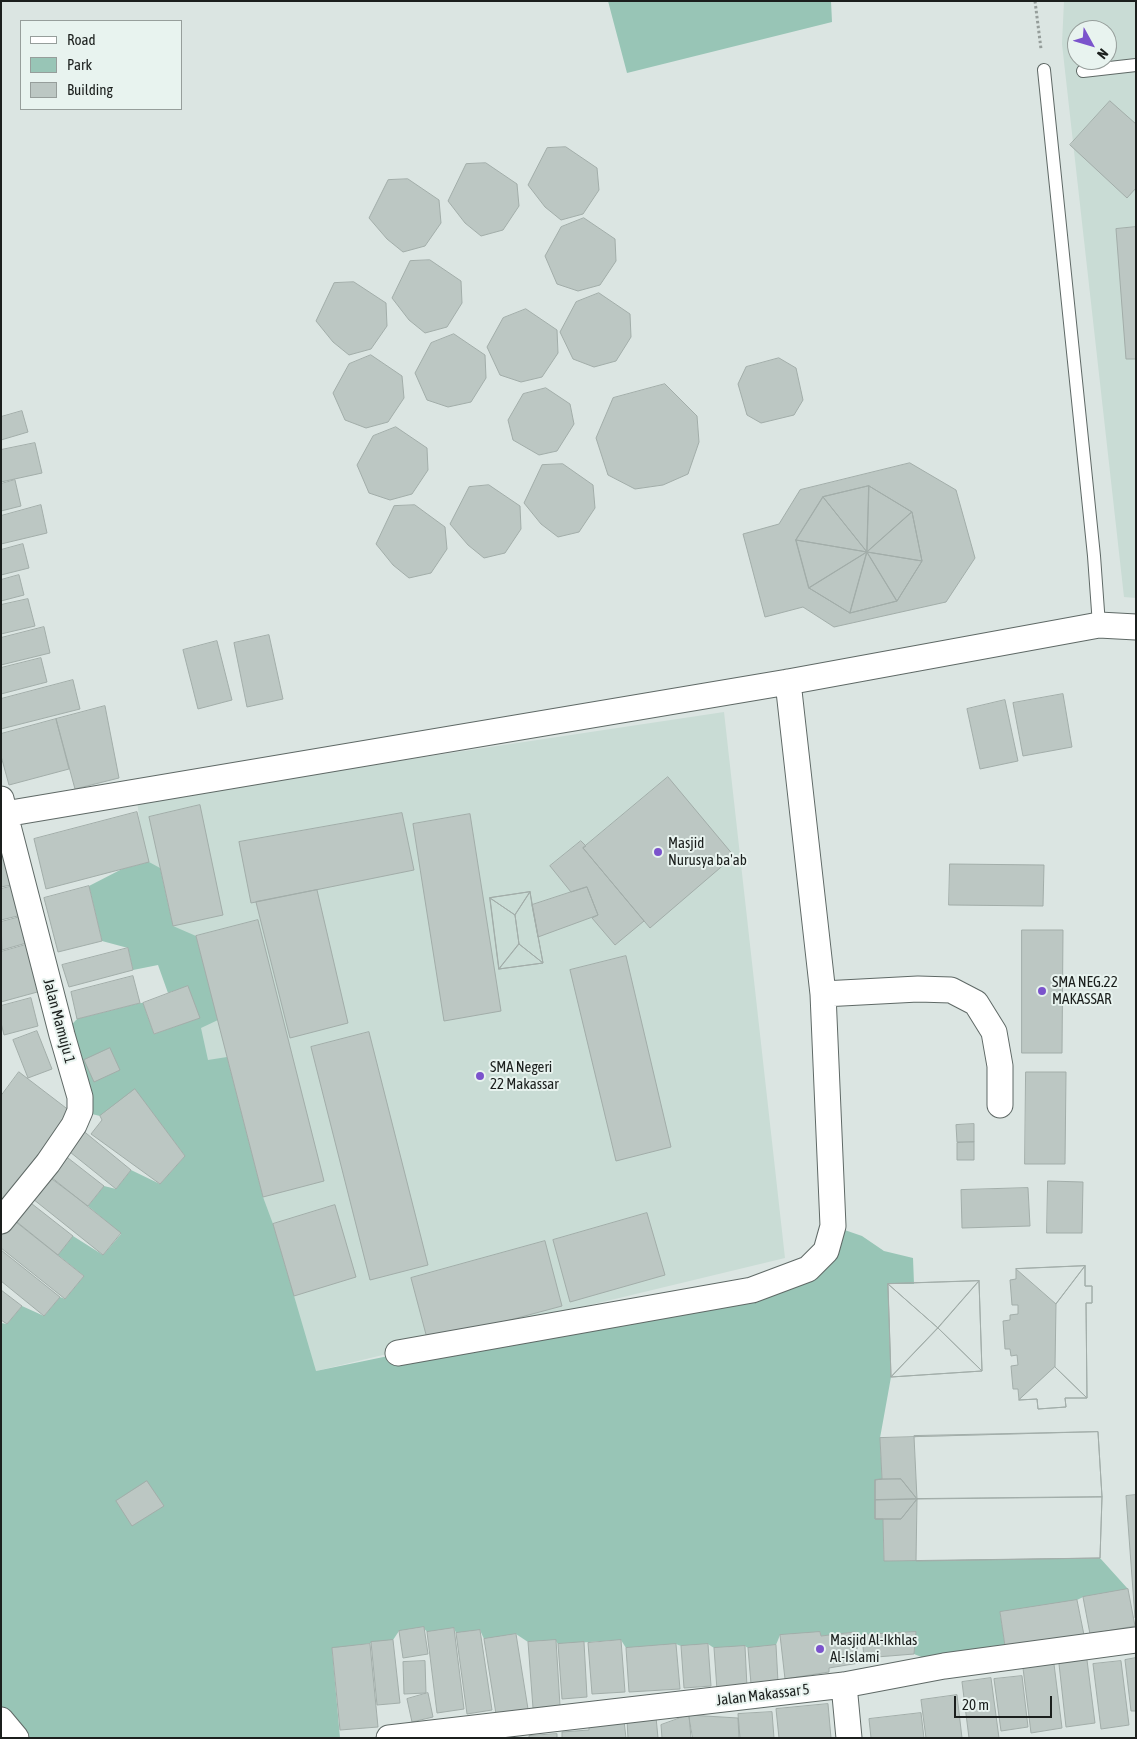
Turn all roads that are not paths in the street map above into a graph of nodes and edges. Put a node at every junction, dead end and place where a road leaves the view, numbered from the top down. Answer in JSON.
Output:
{"nodes":[{"id":1,"x":1136,"y":65,"type":"edge"},
{"id":2,"x":1044,"y":70,"type":"road end"},
{"id":3,"x":1083,"y":71,"type":"dead end"},
{"id":4,"x":1099,"y":624,"type":"junction"},
{"id":5,"x":1136,"y":627,"type":"edge"},
{"id":6,"x":788,"y":682,"type":"junction"},
{"id":7,"x":3,"y":806,"type":"edge"},
{"id":8,"x":823,"y":994,"type":"junction"},
{"id":9,"x":1000,"y":1105,"type":"dead end"},
{"id":10,"x":1,"y":1221,"type":"edge"},
{"id":11,"x":398,"y":1353,"type":"dead end"},
{"id":12,"x":1136,"y":1640,"type":"edge"},
{"id":13,"x":844,"y":1685,"type":"junction"},
{"id":14,"x":1,"y":1720,"type":"edge"},
{"id":15,"x":16,"y":1738,"type":"edge"},
{"id":16,"x":389,"y":1738,"type":"edge"},
{"id":17,"x":849,"y":1738,"type":"edge"}],
"edges":[{"from":1,"to":3,"type":"lane"},
{"from":2,"to":4,"type":"lane"},
{"from":4,"to":5,"type":"street"},
{"from":4,"to":6,"type":"street"},
{"from":6,"to":7,"type":"street"},
{"from":6,"to":8,"type":"street"},
{"from":7,"to":10,"type":"street","name":"Jalan Mamuju 1"},
{"from":8,"to":9,"type":"street"},
{"from":8,"to":11,"type":"street"},
{"from":12,"to":13,"type":"street","name":"Jalan Makassar 5"},
{"from":13,"to":16,"type":"street","name":"Jalan Makassar 5"},
{"from":13,"to":17,"type":"street"},
{"from":14,"to":15,"type":"street"}]}
